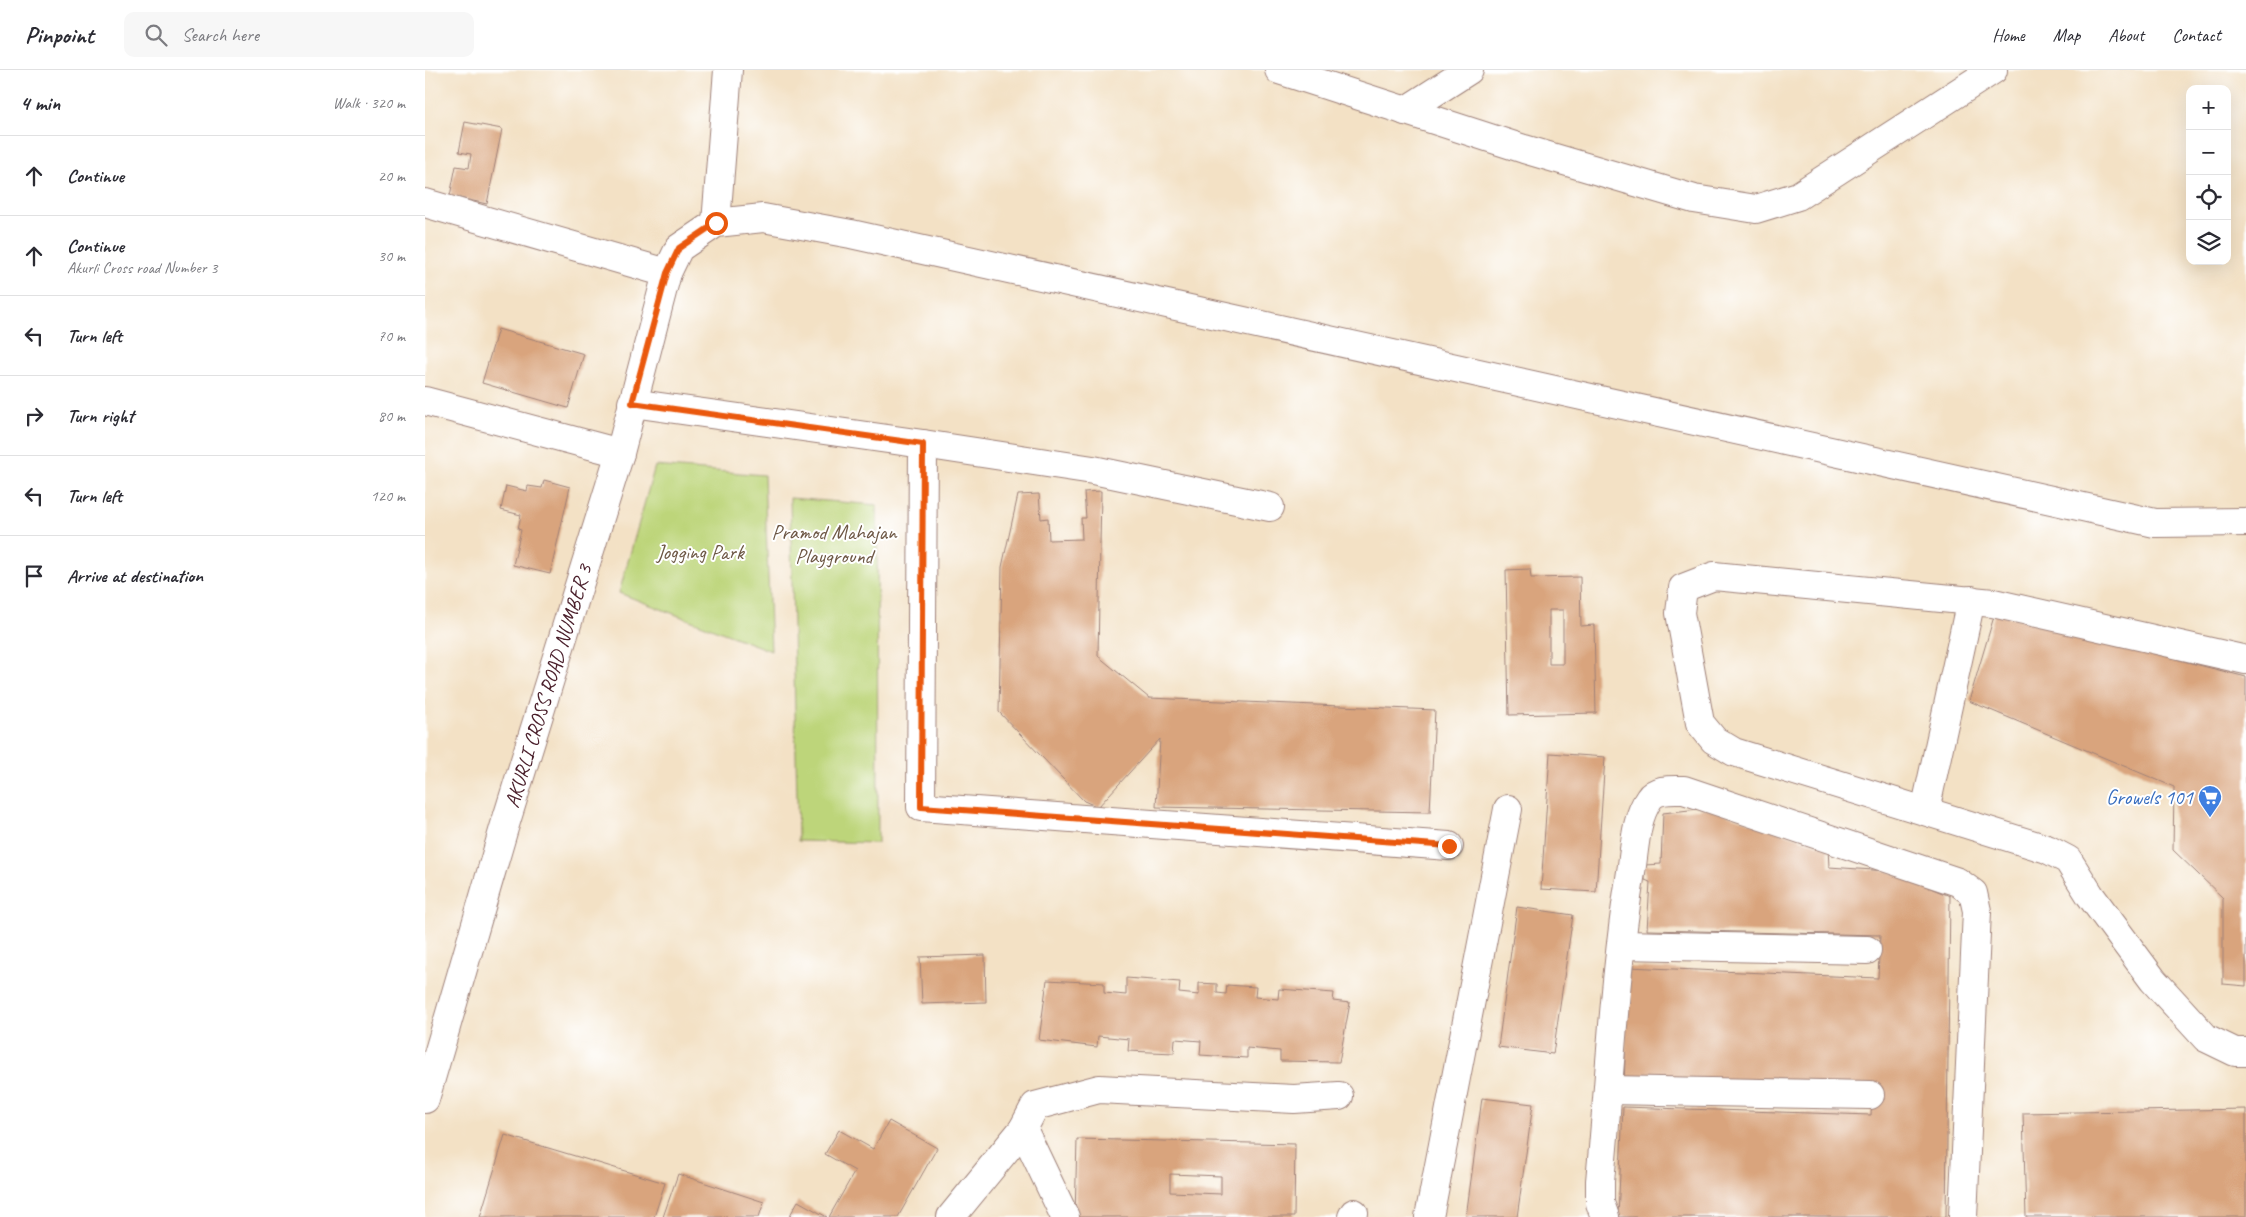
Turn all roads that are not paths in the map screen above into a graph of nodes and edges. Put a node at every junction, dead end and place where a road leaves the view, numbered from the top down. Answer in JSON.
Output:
{"nodes":[{"id":1,"x":727,"y":70,"type":"edge"},
{"id":2,"x":1279,"y":70,"type":"edge"},
{"id":3,"x":1469,"y":70,"type":"edge"},
{"id":4,"x":1993,"y":70,"type":"edge"},
{"id":5,"x":1405,"y":111,"type":"junction"},
{"id":6,"x":425,"y":203,"type":"edge"},
{"id":7,"x":716,"y":223,"type":"junction"},
{"id":8,"x":667,"y":273,"type":"junction"},
{"id":9,"x":425,"y":400,"type":"edge"},
{"id":10,"x":632,"y":403,"type":"junction"},
{"id":11,"x":923,"y":444,"type":"junction"},
{"id":12,"x":620,"y":454,"type":"junction"},
{"id":13,"x":1270,"y":507,"type":"dead end"},
{"id":14,"x":2246,"y":522,"type":"edge"},
{"id":15,"x":1971,"y":600,"type":"junction"},
{"id":16,"x":2246,"y":660,"type":"edge"},
{"id":17,"x":1508,"y":809,"type":"dead end"},
{"id":18,"x":1925,"y":811,"type":"junction"},
{"id":19,"x":1449,"y":846,"type":"dead end"},
{"id":20,"x":1621,"y":944,"type":"junction"},
{"id":21,"x":1867,"y":950,"type":"dead end"},
{"id":22,"x":2246,"y":1052,"type":"edge"},
{"id":23,"x":1609,"y":1090,"type":"junction"},
{"id":24,"x":1870,"y":1095,"type":"dead end"},
{"id":25,"x":1339,"y":1096,"type":"dead end"},
{"id":26,"x":425,"y":1099,"type":"edge"},
{"id":27,"x":1023,"y":1129,"type":"junction"},
{"id":28,"x":951,"y":1217,"type":"edge"},
{"id":29,"x":1065,"y":1217,"type":"edge"},
{"id":30,"x":1429,"y":1217,"type":"edge"},
{"id":31,"x":1605,"y":1217,"type":"edge"},
{"id":32,"x":1963,"y":1217,"type":"edge"}],
"edges":[{"from":1,"to":7,"type":"street"},
{"from":2,"to":5,"type":"street"},
{"from":3,"to":5,"type":"street"},
{"from":4,"to":5,"type":"street"},
{"from":6,"to":8,"type":"street"},
{"from":7,"to":8,"type":"street","name":"AKURLI CROSS ROAD NUMBER 3"},
{"from":7,"to":14,"type":"street"},
{"from":8,"to":10,"type":"street","name":"AKURLI CROSS ROAD NUMBER 3"},
{"from":9,"to":12,"type":"street"},
{"from":10,"to":11,"type":"street"},
{"from":10,"to":12,"type":"street","name":"AKURLI CROSS ROAD NUMBER 3"},
{"from":11,"to":13,"type":"street"},
{"from":11,"to":19,"type":"street"},
{"from":12,"to":26,"type":"street","name":"AKURLI CROSS ROAD NUMBER 3"},
{"from":15,"to":16,"type":"street"},
{"from":15,"to":18,"type":"street"},
{"from":15,"to":18,"type":"street"},
{"from":17,"to":30,"type":"street"},
{"from":18,"to":22,"type":"street"},
{"from":20,"to":21,"type":"street"},
{"from":20,"to":23,"type":"street"},
{"from":20,"to":32,"type":"street"},
{"from":23,"to":24,"type":"street"},
{"from":23,"to":31,"type":"street"},
{"from":25,"to":27,"type":"street"},
{"from":27,"to":28,"type":"street"},
{"from":27,"to":29,"type":"street"}]}
